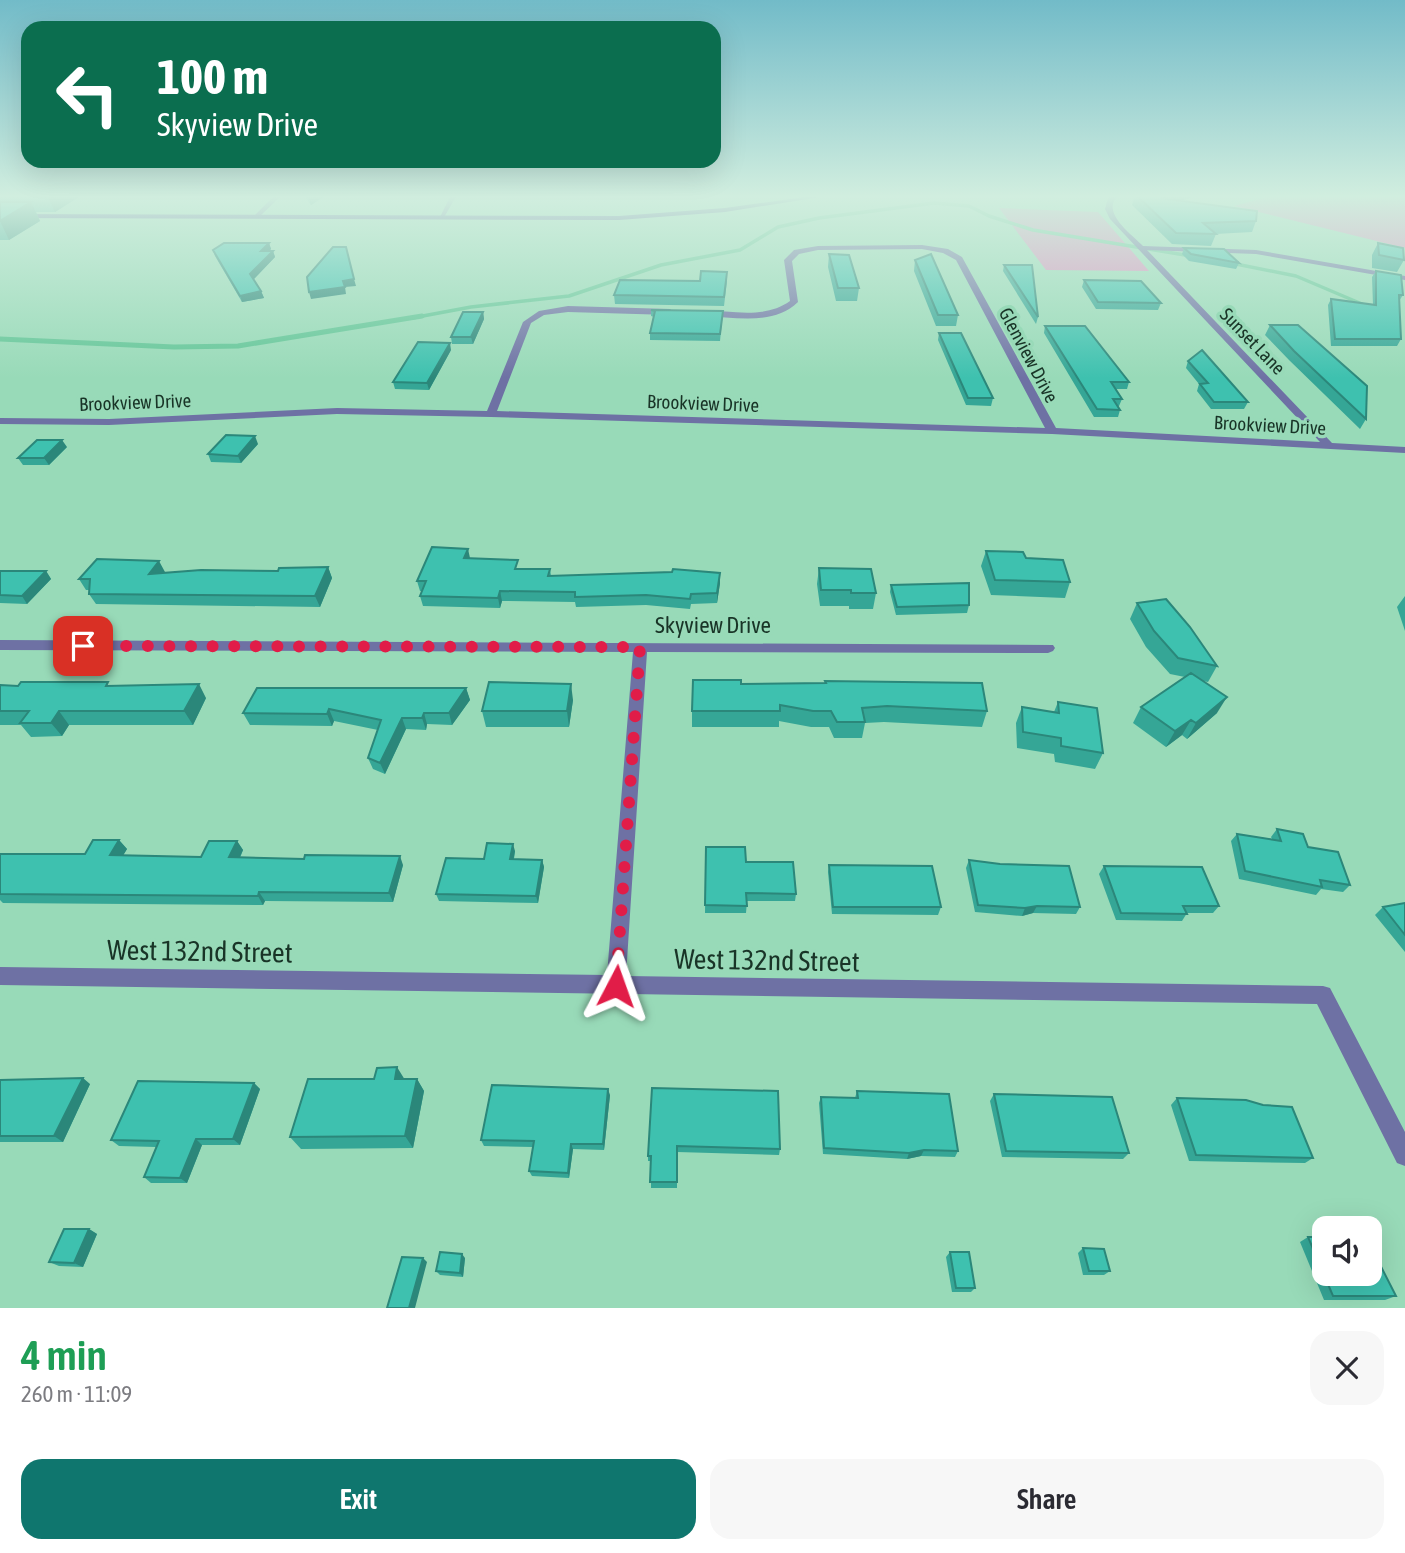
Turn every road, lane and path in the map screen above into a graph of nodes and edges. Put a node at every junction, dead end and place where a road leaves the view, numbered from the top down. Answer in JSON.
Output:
{"nodes":[{"id":1,"x":792,"y":256,"type":"edge"},
{"id":2,"x":954,"y":256,"type":"edge"},
{"id":3,"x":1149,"y":256,"type":"edge"},
{"id":4,"x":1279,"y":256,"type":"edge"},
{"id":5,"x":1405,"y":278,"type":"edge"},
{"id":6,"x":676,"y":312,"type":"edge"},
{"id":7,"x":690,"y":312,"type":"edge"},
{"id":8,"x":491,"y":414,"type":"junction"},
{"id":9,"x":0,"y":421,"type":"edge"},
{"id":10,"x":1052,"y":431,"type":"junction"},
{"id":11,"x":1329,"y":446,"type":"junction"},
{"id":12,"x":1405,"y":450,"type":"edge"},
{"id":13,"x":0,"y":645,"type":"edge"},
{"id":14,"x":640,"y":647,"type":"junction"},
{"id":15,"x":1048,"y":648,"type":"dead end"},
{"id":16,"x":0,"y":976,"type":"edge"},
{"id":17,"x":616,"y":986,"type":"junction"},
{"id":18,"x":1405,"y":1155,"type":"edge"}],
"edges":[{"from":1,"to":7,"type":"street","name":"Glenview Drive"},
{"from":2,"to":10,"type":"street","name":"Glenview Drive"},
{"from":3,"to":11,"type":"street","name":"Sunset Lane"},
{"from":4,"to":5,"type":"street"},
{"from":6,"to":8,"type":"street"},
{"from":8,"to":9,"type":"street","name":"Brookview Drive"},
{"from":8,"to":10,"type":"street","name":"Brookview Drive"},
{"from":10,"to":11,"type":"street","name":"Brookview Drive"},
{"from":11,"to":12,"type":"street","name":"Brookview Drive"},
{"from":13,"to":14,"type":"street","name":"Skyview Drive"},
{"from":14,"to":15,"type":"street","name":"Skyview Drive"},
{"from":14,"to":17,"type":"street"},
{"from":16,"to":17,"type":"street","name":"West 132nd Street"},
{"from":17,"to":18,"type":"street","name":"West 132nd Street"}]}
